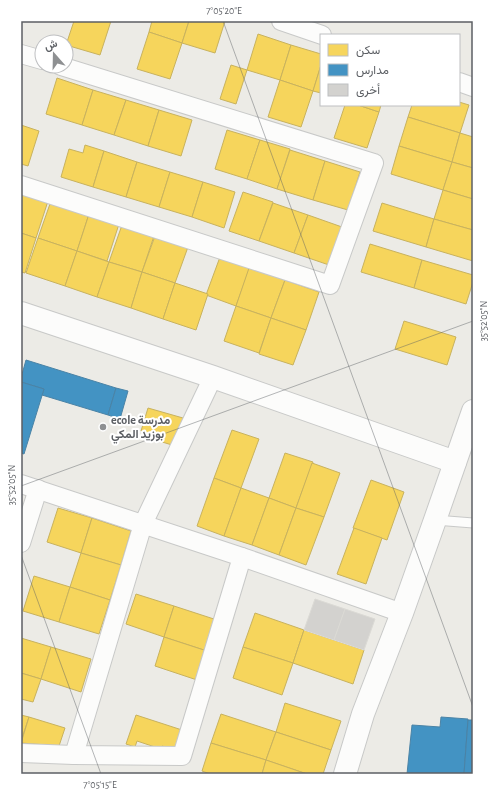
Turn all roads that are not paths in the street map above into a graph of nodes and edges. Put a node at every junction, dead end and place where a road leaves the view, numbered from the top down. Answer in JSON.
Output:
{"nodes":[{"id":1,"x":290,"y":22,"type":"edge"},
{"id":2,"x":320,"y":34,"type":"edge"},
{"id":3,"x":21,"y":54,"type":"edge"},
{"id":4,"x":34,"y":58,"type":"edge"},
{"id":5,"x":74,"y":70,"type":"edge"},
{"id":6,"x":460,"y":82,"type":"edge"},
{"id":7,"x":473,"y":87,"type":"edge"},
{"id":8,"x":21,"y":185,"type":"edge"},
{"id":9,"x":21,"y":313,"type":"edge"},
{"id":10,"x":213,"y":377,"type":"junction"},
{"id":11,"x":473,"y":411,"type":"edge"},
{"id":12,"x":455,"y":462,"type":"junction"},
{"id":13,"x":21,"y":484,"type":"edge"},
{"id":14,"x":38,"y":490,"type":"junction"},
{"id":15,"x":435,"y":520,"type":"junction"},
{"id":16,"x":473,"y":523,"type":"edge"},
{"id":17,"x":143,"y":524,"type":"junction"},
{"id":18,"x":21,"y":543,"type":"edge"},
{"id":19,"x":242,"y":557,"type":"junction"},
{"id":20,"x":402,"y":613,"type":"junction"},
{"id":21,"x":21,"y":753,"type":"edge"},
{"id":22,"x":74,"y":755,"type":"junction"},
{"id":23,"x":345,"y":774,"type":"edge"}],
"edges":[{"from":1,"to":2,"type":"street"},
{"from":3,"to":4,"type":"street"},
{"from":5,"to":8,"type":"street"},
{"from":6,"to":7,"type":"street"},
{"from":9,"to":10,"type":"street"},
{"from":10,"to":12,"type":"street"},
{"from":10,"to":17,"type":"street"},
{"from":11,"to":12,"type":"street"},
{"from":12,"to":15,"type":"street"},
{"from":13,"to":14,"type":"street"},
{"from":14,"to":17,"type":"street"},
{"from":14,"to":18,"type":"street"},
{"from":15,"to":16,"type":"lane"},
{"from":15,"to":20,"type":"street"},
{"from":17,"to":19,"type":"street"},
{"from":17,"to":22,"type":"street"},
{"from":19,"to":20,"type":"street"},
{"from":19,"to":22,"type":"street"},
{"from":20,"to":23,"type":"street"},
{"from":21,"to":22,"type":"street"}]}
